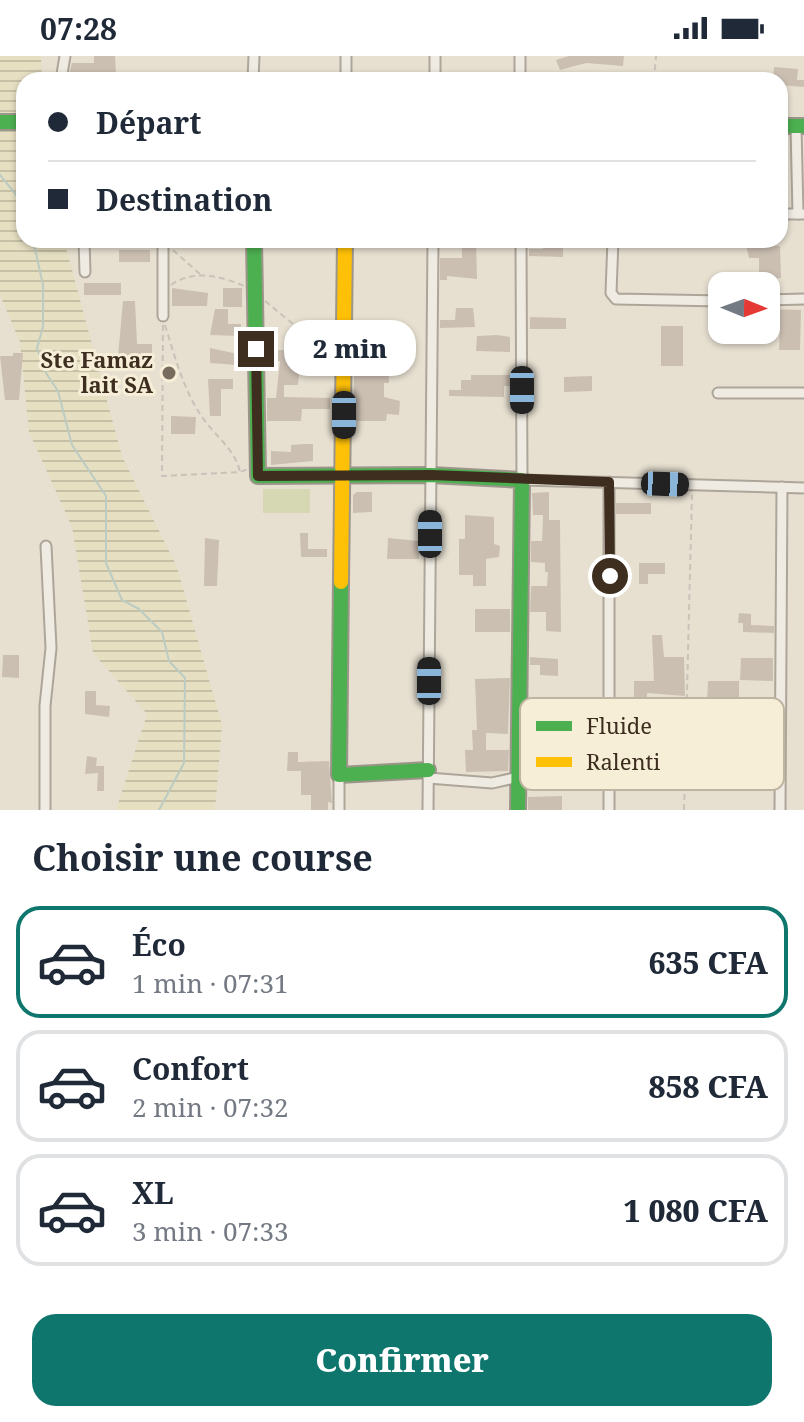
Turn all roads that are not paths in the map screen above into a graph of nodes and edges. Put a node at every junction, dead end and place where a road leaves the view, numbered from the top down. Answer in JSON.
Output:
{"nodes":[{"id":1,"x":800,"y":126,"type":"edge"},
{"id":2,"x":801,"y":214,"type":"edge"},
{"id":3,"x":84,"y":248,"type":"edge"},
{"id":4,"x":163,"y":248,"type":"edge"},
{"id":5,"x":254,"y":248,"type":"edge"},
{"id":6,"x":345,"y":248,"type":"edge"},
{"id":7,"x":433,"y":248,"type":"edge"},
{"id":8,"x":521,"y":248,"type":"edge"},
{"id":9,"x":613,"y":248,"type":"edge"},
{"id":10,"x":85,"y":272,"type":"dead end"},
{"id":11,"x":804,"y":299,"type":"edge"},
{"id":12,"x":780,"y":300,"type":"edge"},
{"id":13,"x":708,"y":301,"type":"edge"},
{"id":14,"x":163,"y":316,"type":"road end"},
{"id":15,"x":718,"y":393,"type":"dead end"},
{"id":16,"x":804,"y":393,"type":"edge"},
{"id":17,"x":431,"y":475,"type":"junction"},
{"id":18,"x":343,"y":476,"type":"junction"},
{"id":19,"x":522,"y":480,"type":"junction"},
{"id":20,"x":609,"y":482,"type":"junction"},
{"id":21,"x":782,"y":487,"type":"junction"},
{"id":22,"x":804,"y":488,"type":"edge"},
{"id":23,"x":46,"y":546,"type":"dead end"},
{"id":24,"x":609,"y":698,"type":"edge"},
{"id":25,"x":781,"y":698,"type":"edge"},
{"id":26,"x":428,"y":774,"type":"junction"},
{"id":27,"x":339,"y":775,"type":"junction"},
{"id":28,"x":519,"y":777,"type":"junction"},
{"id":29,"x":780,"y":790,"type":"edge"},
{"id":30,"x":45,"y":810,"type":"edge"},
{"id":31,"x":339,"y":810,"type":"edge"},
{"id":32,"x":428,"y":810,"type":"edge"},
{"id":33,"x":518,"y":810,"type":"edge"},
{"id":34,"x":780,"y":810,"type":"edge"}],
"edges":[{"from":1,"to":2,"type":"street"},
{"from":3,"to":10,"type":"street"},
{"from":4,"to":14,"type":"street"},
{"from":5,"to":18,"type":"street"},
{"from":6,"to":18,"type":"street"},
{"from":7,"to":17,"type":"street"},
{"from":8,"to":19,"type":"street"},
{"from":9,"to":13,"type":"street"},
{"from":11,"to":12,"type":"street"},
{"from":15,"to":16,"type":"street"},
{"from":17,"to":18,"type":"street"},
{"from":17,"to":19,"type":"street"},
{"from":17,"to":26,"type":"street"},
{"from":18,"to":27,"type":"street"},
{"from":19,"to":20,"type":"street"},
{"from":19,"to":28,"type":"street"},
{"from":20,"to":21,"type":"street"},
{"from":20,"to":24,"type":"street"},
{"from":21,"to":22,"type":"street"},
{"from":21,"to":25,"type":"street"},
{"from":23,"to":30,"type":"street"},
{"from":26,"to":27,"type":"street"},
{"from":26,"to":28,"type":"street"},
{"from":26,"to":32,"type":"street"},
{"from":27,"to":31,"type":"street"},
{"from":28,"to":33,"type":"street"},
{"from":29,"to":34,"type":"street"}]}
